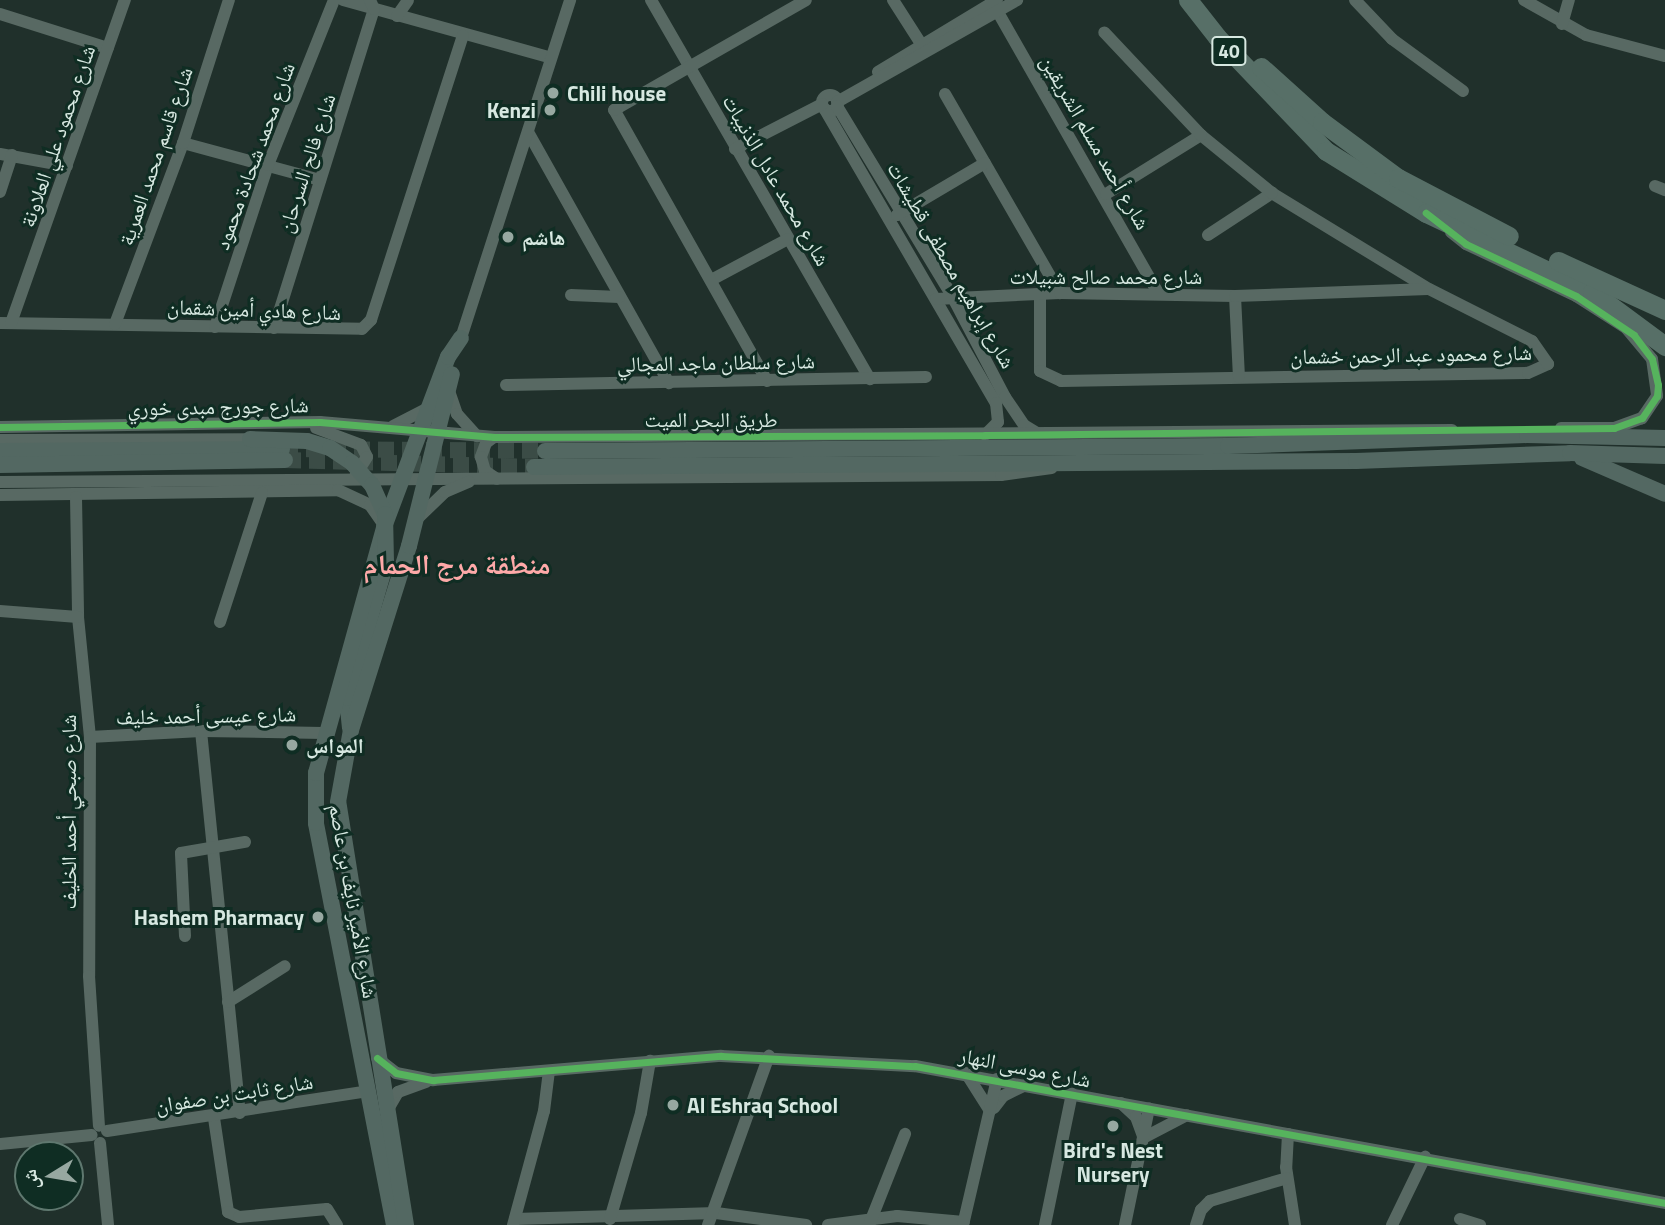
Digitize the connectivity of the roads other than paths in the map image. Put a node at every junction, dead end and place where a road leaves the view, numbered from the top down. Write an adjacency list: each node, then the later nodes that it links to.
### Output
1 (125, 0): 24 (street, شارع محمود علي العلاونة)
2 (229, 0): 35 (street, شارع قاسم محمد العمرية)
3 (334, 0): 40 (street, شارع محمد شحادة محمود)
4 (344, 0): 18 (street)
5 (408, 0): 20 (street)
6 (569, 0): 27 (street)
7 (651, 0): 28 (street, شارع محمد عادل الذنيبات)
8 (893, 0): 25 (street)
9 (1017, 0): 17 (street)
10 (1173, 0): 37 (highway)
11 (1188, 0): 30 (highway, 40)
12 (1203, 0): 30 (highway, 40)
13 (1355, 0): 29 (street)
14 (1524, 0): 21 (street)
15 (1569, 0): 21 (street)
16 (800, 1): 28 (street)
17 (995, 4): 25 (street); 45 (street, شارع أحمد مسلم الشريقين)
18 (372, 5): 20 (street); 42 (street, شارع فالح السرحان)
19 (0, 14): 24 (street)
20 (397, 16): 23 (street)
21 (1562, 24): 26 (street)
22 (1104, 32): 34 (street, شارع محمود عبد الرحمن خشمان)
23 (463, 35): 27 (street); 67 (street, شارع هادي أمين شقمان)
24 (108, 48): 41 (street, شارع محمود علي العلاونة)
25 (924, 49): 32 (street)
26 (1665, 56)
27 (550, 57): 33 (street)
28 (688, 65): 36 (street, شارع محمد عادل الذنيبات); 52 (street)
29 (1463, 91)
30 (1276, 92): 37 (highway, 40); 63 (highway, 40)
31 (945, 94): 39 (street)
32 (831, 104): 36 (street); 46 (street, شارع إبراهيم مصطفى قطيشات); 48 (street, شارع إبراهيم مصطفى قطيشات)
33 (528, 132): 61 (street); 68 (street)
34 (1201, 135): 44 (street, شارع محمود عبد الرحمن خشمان); 45 (street)
35 (183, 143): 40 (street); 65 (street, شارع قاسم محمد العمرية)
36 (735, 149): 50 (street, شارع محمد عادل الذنيبات)
37 (1326, 151): 47 (highway, 40)
38 (6, 155): 41 (street); 43 (street)
39 (985, 163): 46 (street); 55 (street)
40 (268, 165): 42 (street); 66 (street, شارع محمد شحادة محمود)
41 (67, 166): 64 (street, شارع محمود علي العلاونة)
42 (320, 180): 67 (street, شارع فالح السرحان)
43 (0, 192)
44 (1272, 193): 49 (street); 51 (street, شارع محمود عبد الرحمن خشمان)
45 (1106, 194): 56 (street, شارع أحمد مسلم الشريقين)
46 (903, 211): 48 (street); 58 (street, شارع إبراهيم مصطفى قطيشات)
47 (1426, 212): 69 (highway, 40); 83 (street, طريق البحر الميت)
48 (890, 219): 62 (street, شارع إبراهيم مصطفى قطيشات)
49 (1208, 235)
50 (788, 239): 52 (street); 72 (street, شارع محمد عادل الذنيبات)
51 (1394, 267): 53 (street, شارع محمود عبد الرحمن خشمان); 54 (street)
52 (713, 279): 73 (street)
53 (1429, 289): 54 (street, شارع محمد صالح شبيلات); 71 (street, شارع محمود عبد الرحمن خشمان)
54 (1385, 291): 60 (street, شارع محمد صالح شبيلات)
55 (1060, 293): 56 (street, شارع محمد صالح شبيلات); 59 (street, شارع محمد صالح شبيلات)
56 (1158, 293): 60 (street, شارع محمد صالح شبيلات)
57 (571, 295): 61 (street)
58 (952, 296): 59 (street, شارع محمد صالح شبيلات); 62 (street, شارع محمد صالح شبيلات); 83 (street, شارع إبراهيم مصطفى قطيشات)
59 (1040, 296): 71 (street, شارع محمود عبد الرحمن خشمان)
60 (1235, 296): 71 (street)
61 (619, 297): 74 (street)
62 (936, 299): 84 (street, شارع إبراهيم مصطفى قطيشات)
63 (1665, 310)
64 (6, 323): 65 (street, شارع هادي أمين شقمان)
65 (115, 324): 66 (street, شارع هادي أمين شقمان)
66 (215, 327): 67 (street, شارع هادي أمين شقمان)
67 (274, 328)
68 (461, 338): 76 (main road, شارع الأمير نايف بن عاصم); 77 (main road, شارع الأمير نايف بن عاصم)
69 (1665, 346)
70 (926, 377): 72 (street, شارع سلطان ماجد المجالي)
71 (1239, 377)
72 (870, 379): 73 (street, شارع سلطان ماجد المجالي)
73 (767, 380): 74 (street, شارع سلطان ماجد المجالي)
74 (668, 383): 75 (street, شارع سلطان ماجد المجالي)
75 (506, 385)
76 (449, 386): 82 (main road, شارع الأمير نايف بن عاصم); 85 (street)
77 (430, 407): 80 (street); 81 (main road, شارع الأمير نايف بن عاصم)
78 (230, 422): 79 (street, شارع جورج مبدى خوري); 80 (street, شارع جورج مبدى خوري); 97 (street)
79 (0, 427)
80 (386, 427): 81 (street, شارع جورج مبدى خوري)
81 (420, 430): 82 (street, شارع جورج مبدى خوري); 98 (main road, شارع الأمير نايف بن عاصم)
82 (437, 432): 85 (street, طريق البحر الميت); 99 (main road, شارع الأمير نايف بن عاصم)
83 (1041, 434): 84 (street, طريق البحر الميت)
84 (985, 435): 86 (street, طريق البحر الميت)
85 (477, 436): 86 (street, طريق البحر الميت)
86 (494, 437): 101 (street)
87 (1665, 438): 91 (main road, طريق البحر الميت)
88 (250, 439): 89 (street); 114 (main road, bridge)
89 (0, 440)
90 (0, 451): 95 (main road)
91 (545, 451)
92 (1570, 453): 93 (main road); 94 (main road); 106 (main road)
93 (1665, 456)
94 (1071, 462): 96 (main road); 101 (street)
95 (0, 465)
96 (534, 467)
97 (354, 476): 98 (street); 103 (street)
98 (402, 477): 99 (street); 110 (main road, شارع الأمير نايف بن عاصم)
99 (426, 477): 100 (street); 109 (main road, شارع الأمير نايف بن عاصم)
100 (482, 479): 101 (street); 109 (street)
101 (499, 480)
102 (0, 482): 103 (street)
103 (26, 482): 104 (street)
104 (0, 489)
105 (262, 492): 108 (street); 110 (street); 113 (street)
106 (1665, 494)
107 (0, 495): 108 (street)
108 (76, 497): 112 (street, شارع صبحي أحمد الخليف)
109 (416, 520): 114 (main road, شارع الأمير نايف بن عاصم)
110 (384, 527): 116 (main road, شارع الأمير نايف بن عاصم)
111 (0, 611): 112 (street)
112 (78, 617): 117 (street, شارع صبحي أحمد الخليف)
113 (220, 622)
114 (351, 730): 124 (main road, شارع الأمير نايف بن عاصم)
115 (201, 731): 116 (street, شارع عيسى أحمد خليف); 117 (street, شارع عيسى أحمد خليف); 119 (street)
116 (323, 733): 131 (main road, شارع الأمير نايف بن عاصم)
117 (90, 737): 140 (street, شارع صبحي أحمد الخليف)
118 (245, 842): 119 (street)
119 (211, 848): 120 (street); 122 (street)
120 (185, 936)
121 (285, 966): 122 (street)
122 (228, 1002): 135 (street)
123 (769, 1056): 125 (street, شارع موسى النهار); 127 (street, شارع موسى النهار); 148 (street)
124 (377, 1058): 129 (street, شارع موسى النهار); 136 (main road, شارع الأمير نايف بن عاصم)
125 (650, 1061): 126 (street, شارع موسى النهار); 149 (street)
126 (549, 1071): 129 (street, شارع موسى النهار); 151 (street)
127 (966, 1073): 128 (street, شارع موسى النهار); 137 (street)
128 (997, 1079): 130 (street, شارع موسى النهار); 137 (street)
129 (433, 1080): 136 (street, شارع موسى النهار)
130 (1026, 1085): 132 (street, شارع موسى النهار); 137 (street)
131 (368, 1091): 135 (street, شارع ثابت بن صفوان); 154 (main road, شارع الأمير نايف بن عاصم)
132 (1072, 1094): 133 (street, شارع موسى النهار); 161 (street)
133 (1121, 1102): 134 (street, شارع موسى النهار); 143 (street)
134 (1149, 1108): 138 (street, شارع موسى النهار); 143 (street)
135 (240, 1112): 139 (street, شارع ثابت بن صفوان)
136 (387, 1112): 154 (main road, شارع الأمير نايف بن عاصم)
137 (990, 1113): 155 (street)
138 (1188, 1115): 142 (street, شارع موسى النهار); 143 (street)
139 (214, 1118): 140 (street, شارع ثابت بن صفوان); 157 (street)
140 (100, 1134): 144 (street, شارع ثابت بن صفوان); 156 (street, شارع صبحي أحمد الخليف)
141 (905, 1134): 153 (street)
142 (1288, 1134): 145 (street, شارع موسى النهار); 146 (street)
143 (1144, 1139): 162 (street)
144 (0, 1144)
145 (1424, 1157): 147 (street, شارع موسى النهار); 165 (street)
146 (1287, 1178): 163 (street); 164 (street)
147 (1665, 1203)
148 (716, 1213): 152 (street); 158 (street); 159 (street)
149 (611, 1219): 151 (street); 152 (street)
150 (1460, 1219): 166 (street)
151 (514, 1222)
152 (627, 1222)
153 (870, 1222): 155 (street); 160 (street)
154 (399, 1224)
155 (964, 1224)
156 (108, 1225)
157 (337, 1225)
158 (708, 1225)
159 (806, 1225)
160 (828, 1225)
161 (1045, 1225)
162 (1125, 1225)
163 (1196, 1225)
164 (1295, 1225)
165 (1392, 1225)
166 (1480, 1225)

